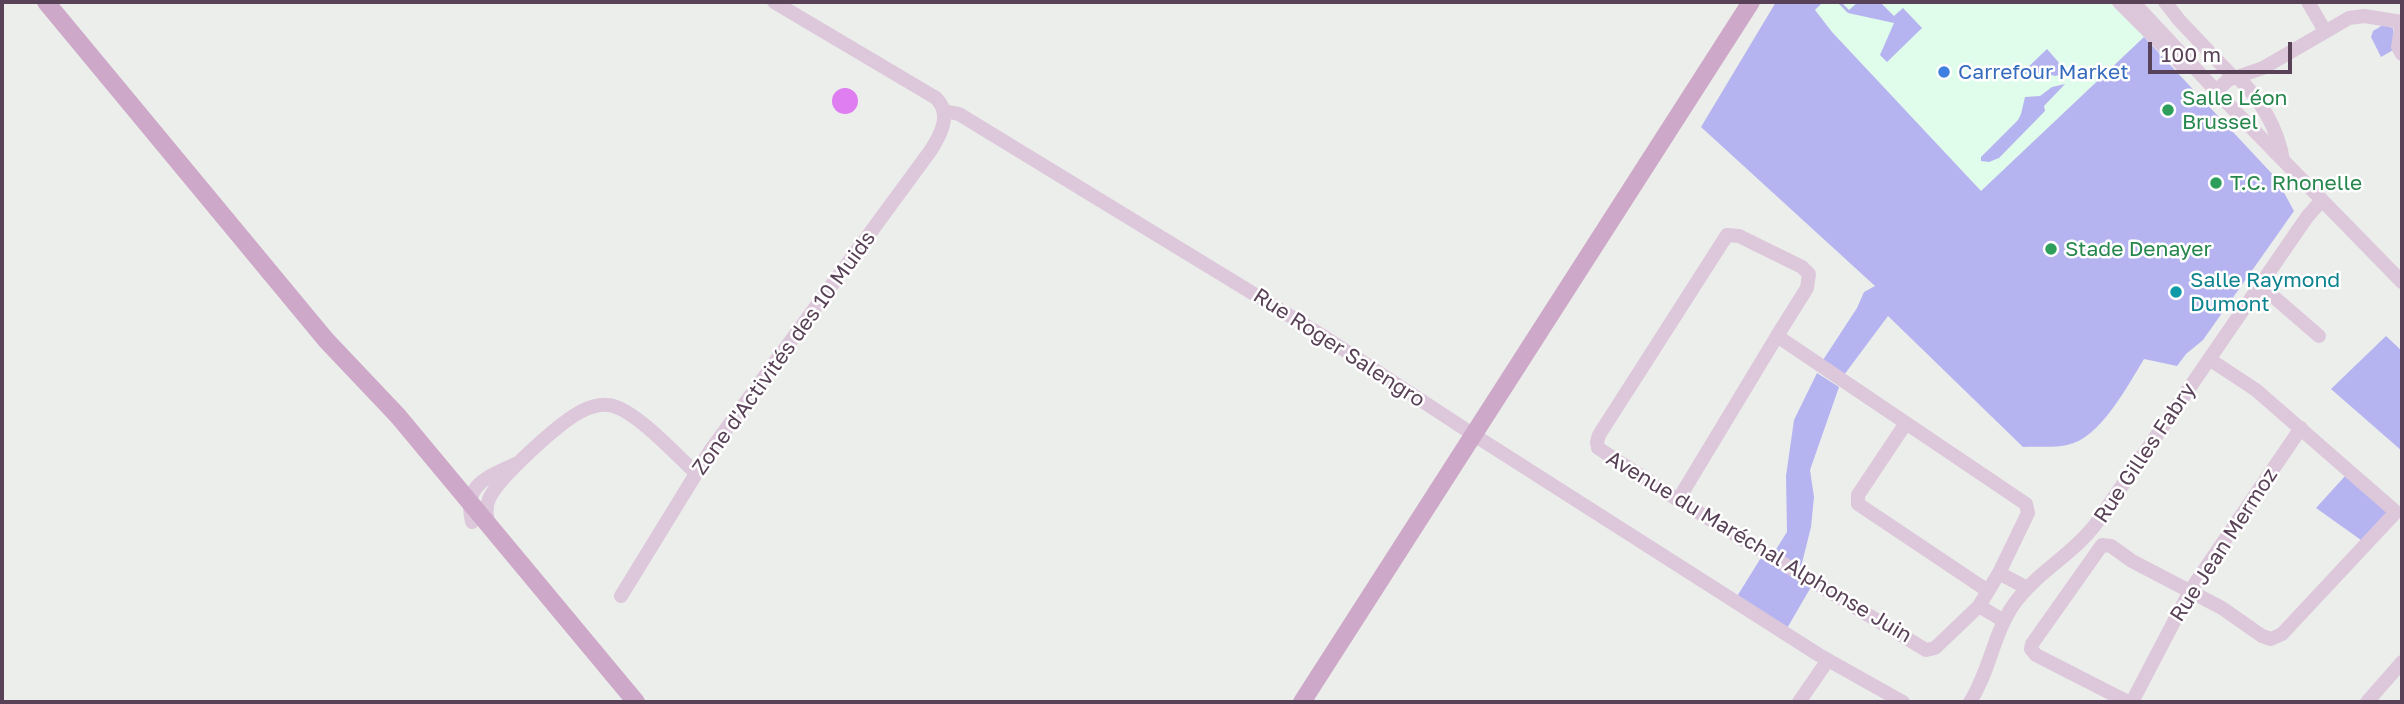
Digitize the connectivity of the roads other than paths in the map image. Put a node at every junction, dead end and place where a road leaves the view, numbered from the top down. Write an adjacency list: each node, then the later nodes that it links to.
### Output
1 (46, 2): 23 (main road)
2 (774, 2): 16 (street, Rue Roger Salengro)
3 (1751, 2): 27 (main road)
4 (2119, 2): 14 (street)
5 (2133, 2): 14 (street)
6 (2165, 2): 12 (street)
7 (2308, 2): 9 (street)
8 (2402, 22): 9 (street); 10 (street)
9 (2325, 31): 11 (street)
10 (2402, 54)
11 (2263, 68): 12 (street); 13 (street)
12 (2236, 77): 13 (street); 14 (street)
13 (2249, 89): 15 (street); 17 (street)
14 (2215, 91): 15 (street)
15 (2234, 110): 17 (street)
16 (944, 111): 27 (street, Rue Roger Salengro); 30 (street, Zone d'Activités des 10 Muids)
17 (2283, 160): 18 (street)
18 (2322, 200): 19 (street); 20 (street, Rue Gilles Fabry)
19 (2402, 282)
20 (2260, 285): 21 (street); 24 (street, Rue Gilles Fabry)
21 (2319, 336)
22 (1777, 337): 25 (street); 33 (street); 33 (street, Avenue du Maréchal Alphonse Juin)
23 (326, 340): 29 (main road); 34 (main road)
24 (2209, 359): 26 (street); 37 (street, Rue Gilles Fabry)
25 (1906, 423): 36 (street); 38 (street)
26 (2301, 429): 39 (street, Rue Jean Mermoz); 39 (street)
27 (1475, 435): 43 (street, Rue Roger Salengro); 47 (main road)
28 (517, 464): 30 (street); 31 (street); 32 (street)
29 (441, 468): 31 (street); 34 (main road)
30 (696, 473): 40 (street, Zone d'Activités des 10 Muids)
31 (481, 481): 34 (street)
32 (493, 492): 34 (street); 35 (street)
33 (1678, 499): 41 (street, Avenue du Maréchal Alphonse Juin)
34 (462, 500): 35 (main road)
35 (481, 524): 46 (main road)
36 (1999, 573): 37 (street); 38 (street)
37 (2027, 588): 42 (street, Rue Gilles Fabry)
38 (1988, 591): 41 (street)
39 (2190, 591): 51 (street, Rue Jean Mermoz); 51 (street)
40 (621, 596)
41 (1979, 606): 42 (street)
42 (2004, 621): 50 (street, Rue Gilles Fabry)
43 (1828, 660): 48 (street); 49 (street, Rue Roger Salengro)
44 (2402, 663): 45 (street)
45 (2369, 699)
46 (633, 702)
47 (1302, 702)
48 (1799, 702)
49 (1903, 702)
50 (1970, 702)
51 (2130, 702)

